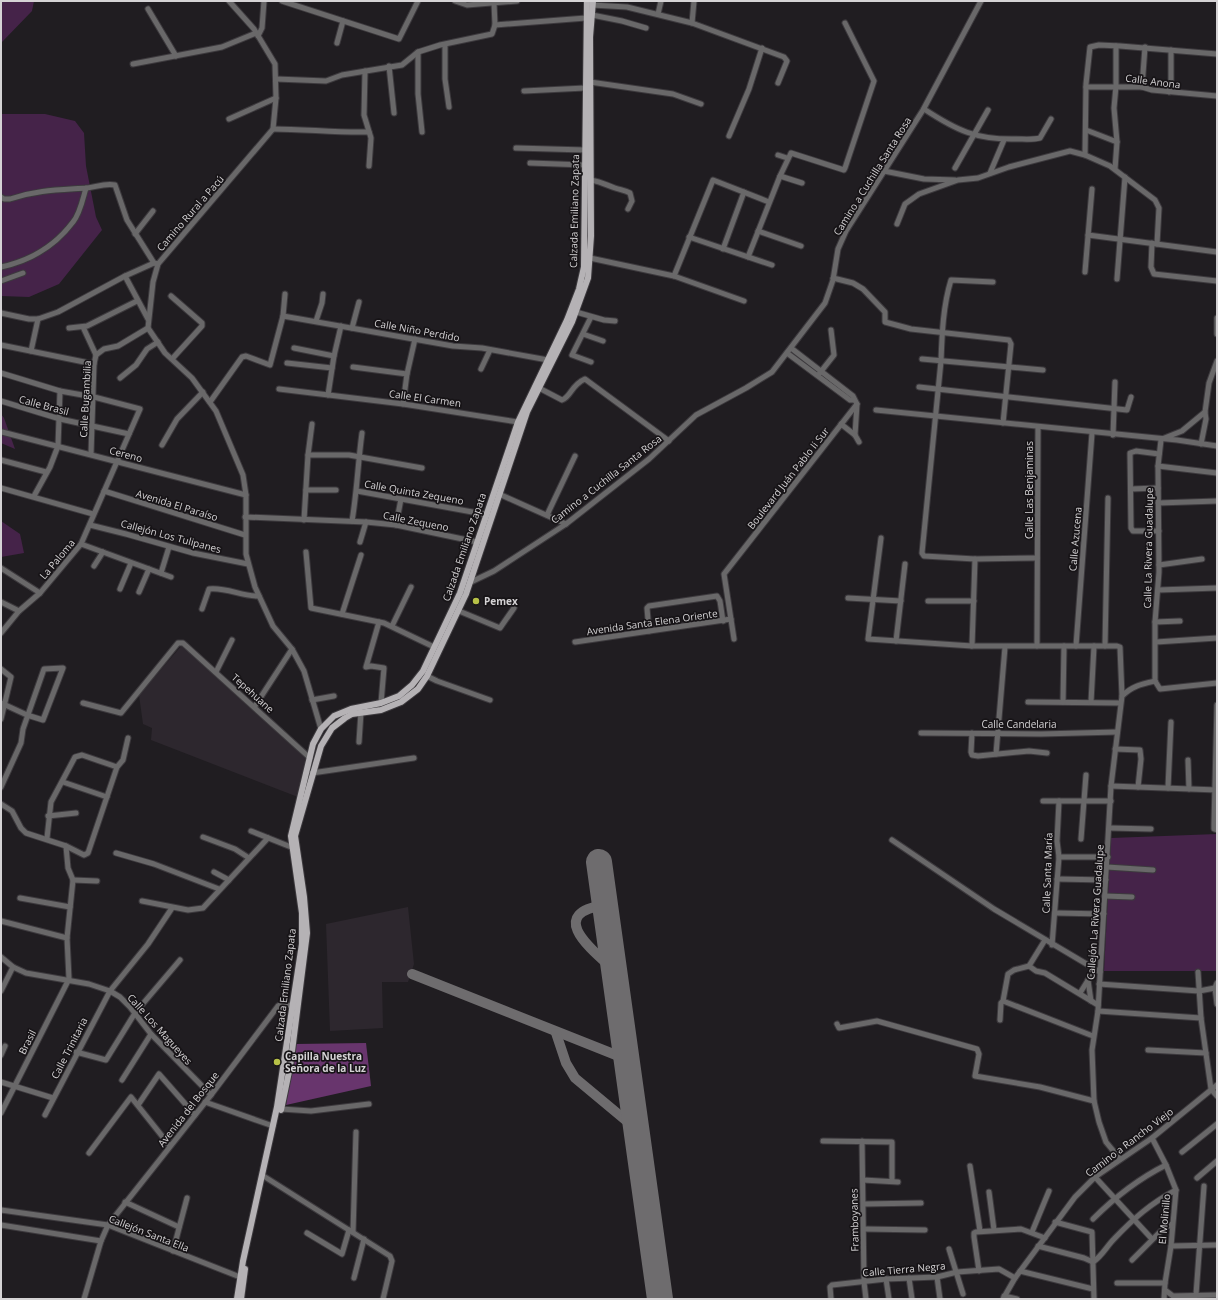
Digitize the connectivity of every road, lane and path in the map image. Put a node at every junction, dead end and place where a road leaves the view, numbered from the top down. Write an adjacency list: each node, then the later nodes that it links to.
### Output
1 (229, 1): 21 (street)
2 (264, 1): 21 (street)
3 (282, 1): 16 (street)
4 (418, 1): 16 (street)
5 (455, 1): 11 (street)
6 (517, 1): 11 (street)
7 (661, 1): 14 (street)
8 (694, 1): 17 (street)
9 (981, 1): 47 (street, Camino a Cuchilla Santa Rosa)
10 (591, 2): 12 (street); 15 (main road, Calzada Emiliano Zapata)
11 (494, 3): 19 (street)
12 (627, 4): 14 (street)
13 (148, 9): 30 (street)
14 (658, 14): 17 (street)
15 (589, 16): 19 (street); 20 (street); 35 (main road, Calzada Emiliano Zapata); 40 (main road, Calzada Emiliano Zapata)
16 (343, 21): 22 (street)
17 (692, 22): 25 (street)
18 (845, 23): 64 (street)
19 (495, 25): 23 (street)
20 (646, 28)
21 (257, 34): 30 (street); 34 (street)
22 (337, 43)
23 (445, 45): 28 (street); 46 (street)
24 (1116, 46): 26 (street); 37 (street); 38 (street)
25 (762, 48): 36 (street); 56 (street)
26 (1144, 48): 27 (street); 39 (street)
27 (1171, 50): 29 (street); 42 (street)
28 (418, 52): 32 (street); 55 (street)
29 (1217, 54)
30 (176, 56): 31 (street)
31 (133, 64)
32 (390, 66): 33 (street); 49 (street)
33 (365, 72): 34 (street); 54 (street)
34 (276, 78): 44 (street)
35 (590, 82): 45 (street); 74 (main road, Calzada Emiliano Zapata)
36 (778, 83)
37 (1116, 86): 38 (street, Calle Anona); 39 (street, Calle Anona); 59 (street)
38 (1086, 87): 53 (street)
39 (1142, 87): 42 (street, Calle Anona)
40 (585, 88): 41 (street); 61 (main road, Calzada Emiliano Zapata)
41 (524, 91)
42 (1169, 92): 43 (street, Calle Anona)
43 (1217, 96)
44 (276, 98): 50 (street); 52 (street)
45 (701, 104)
46 (448, 107)
47 (924, 108): 57 (street); 70 (street, Camino a Cuchilla Santa Rosa)
48 (988, 110): 57 (street)
49 (394, 113)
50 (229, 119)
51 (1051, 119): 58 (street)
52 (273, 129): 54 (street); 96 (street, Camino Rural a Pacú)
53 (1086, 130): 59 (street); 63 (street)
54 (369, 132): 67 (street)
55 (422, 132)
56 (729, 136)
57 (974, 136): 58 (street); 68 (street)
58 (1004, 140): 71 (street)
59 (1117, 142): 69 (street)
60 (516, 148): 61 (street)
61 (585, 150): 66 (main road, Calzada Emiliano Zapata)
62 (778, 155): 64 (street)
63 (1085, 155): 69 (street); 71 (street)
64 (787, 158): 72 (street)
65 (530, 163): 66 (street)
66 (585, 165): 144 (main road, Calzada Emiliano Zapata)
67 (369, 166)
68 (955, 168)
69 (1115, 169): 73 (street)
70 (884, 171): 75 (street); 103 (street, Camino a Cuchilla Santa Rosa)
71 (990, 173): 75 (street)
72 (780, 176): 76 (street); 81 (street)
73 (1125, 177): 89 (street); 90 (street)
74 (591, 180): 82 (street); 95 (main road, Calzada Emiliano Zapata)
75 (958, 180): 84 (street)
76 (802, 183)
77 (86, 188): 80 (street); 86 (street); 98 (street)
78 (1092, 189): 87 (street)
79 (744, 192): 81 (street); 88 (street); 92 (street)
80 (1, 197)
81 (769, 202): 85 (street)
82 (628, 209)
83 (153, 211): 86 (street)
84 (896, 224)
85 (758, 231): 91 (street); 94 (street)
86 (135, 234): 96 (street)
87 (1088, 235): 89 (street); 99 (street)
88 (689, 237): 92 (street); 102 (street)
89 (1120, 239): 90 (street); 104 (street)
90 (1155, 243): 93 (street); 106 (street)
91 (801, 246)
92 (724, 249): 94 (street)
93 (1217, 252)
94 (748, 257): 97 (street)
95 (590, 258): 102 (street); 114 (main road, Calzada Emiliano Zapata)
96 (156, 264): 101 (street); 120 (street, Camino Rural a Pacú)
97 (772, 265)
98 (1, 268)
99 (1085, 272)
100 (22, 273): 105 (street)
101 (125, 276): 111 (street); 119 (street)
102 (674, 276): 112 (street)
103 (833, 278): 129 (street); 138 (street, Camino a Cuchilla Santa Rosa)
104 (1117, 279)
105 (1, 281)
106 (1217, 281)
107 (992, 282): 129 (street)
108 (285, 294): 116 (street)
109 (323, 294): 121 (street)
110 (171, 296): 142 (street)
111 (138, 301): 120 (street); 124 (street)
112 (744, 301)
113 (359, 302): 127 (street)
114 (576, 312): 117 (street); 161 (main road, Calzada Emiliano Zapata)
115 (1, 313): 119 (street)
116 (283, 316): 121 (street, Calle Niño Perdido); 171 (street)
117 (591, 317): 122 (street); 130 (street)
118 (1217, 318): 131 (street)
119 (38, 319): 139 (street)
120 (148, 319): 126 (street, Camino Rural a Pacú)
121 (316, 321): 123 (street, Calle Niño Perdido)
122 (615, 321)
123 (341, 326): 127 (street, Calle Niño Perdido); 141 (street)
124 (83, 327): 125 (street); 140 (street)
125 (69, 328)
126 (148, 328): 134 (street); 140 (street, Calle Bugambilia)
127 (352, 328): 132 (street, Calle Niño Perdido)
128 (831, 330): 157 (street)
129 (942, 331): 145 (street); 151 (street)
130 (583, 334): 133 (street); 147 (street)
131 (1217, 334)
132 (415, 339): 137 (street, Calle Niño Perdido); 156 (street)
133 (603, 341)
134 (158, 342): 142 (street); 158 (street)
135 (1, 345): 139 (street)
136 (294, 348): 141 (street)
137 (490, 350): 144 (street, Calle Niño Perdido); 153 (street)
138 (789, 350): 157 (street); 192 (street, Camino a Cuchilla Santa Rosa)
139 (31, 351): 149 (street)
140 (96, 355): 149 (street, Calle Bugambilia)
141 (334, 356): 152 (street)
142 (172, 359): 165 (street)
143 (922, 359): 145 (street)
144 (548, 360): 179 (main road, Calzada Emiliano Zapata)
145 (941, 361): 151 (street); 162 (street)
146 (287, 362): 152 (street)
147 (591, 362)
148 (1217, 362): 176 (street)
149 (94, 364): 168 (street, Calle Bugambilia)
150 (353, 367): 156 (street)
151 (1009, 367): 154 (street); 167 (street)
152 (332, 368): 166 (street)
153 (481, 369)
154 (1043, 370)
155 (1, 373): 164 (street)
156 (407, 374): 173 (street)
157 (819, 374): 172 (street)
158 (120, 378)
159 (1115, 382): 174 (street)
160 (919, 387): 162 (street)
161 (539, 388): 192 (street); 216 (main road, Calzada Emiliano Zapata)
162 (937, 388): 167 (street); 177 (street)
163 (279, 389): 166 (street, Calle El Carmen)
164 (60, 392): 168 (street); 178 (street)
165 (202, 392): 171 (street); 195 (street)
166 (328, 395): 173 (street, Calle El Carmen)
167 (1005, 396): 174 (street); 180 (street)
168 (94, 397): 183 (street, Calle Bugambilia); 188 (street, La Paloma)
169 (1131, 397): 174 (street)
170 (1, 401): 178 (street, Calle Brasil)
171 (210, 402): 217 (street)
172 (855, 402): 182 (street, Boulevard Juán Pablo Ii Sur); 189 (street)
173 (403, 404): 179 (street, Calle El Carmen)
174 (1114, 409): 190 (street)
175 (876, 410): 177 (street)
176 (1204, 412): 191 (street); 194 (street)
177 (936, 415): 180 (street); 245 (street)
178 (60, 419): 183 (street, Calle Brasil); 196 (street)
179 (518, 422): 225 (main road, Calzada Emiliano Zapata)
180 (1003, 422): 184 (street)
181 (312, 424): 200 (street)
182 (841, 424): 189 (street); 274 (street, Boulevard Juán Pablo Ii Sur)
183 (92, 425): 188 (street, Calle Brasil); 198 (street, Calle Bugambilia)
184 (1038, 427): 187 (street); 243 (street, Calle Las Benjaminas)
185 (2, 432): 196 (street, Cereno)
186 (362, 433): 202 (street)
187 (1092, 433): 190 (street); 292 (street, Calle Azucena)
188 (129, 434): 204 (street, La Paloma)
189 (855, 435): 193 (street)
190 (1113, 435): 191 (street)
191 (1161, 440): 194 (street); 199 (street, Calle La Rivera Guadalupe)
192 (669, 441): 230 (street, Camino a Cuchilla Santa Rosa)
193 (859, 442)
194 (1201, 444): 197 (street)
195 (162, 445)
196 (58, 446): 198 (street, Cereno); 207 (street)
197 (1217, 446)
198 (91, 454): 204 (street, Cereno)
199 (1159, 454): 205 (street, Calle La Rivera Guadalupe); 211 (street)
200 (308, 455): 202 (street); 212 (street)
201 (575, 456): 224 (street)
202 (359, 457): 206 (street); 214 (street)
203 (1, 460): 207 (street)
204 (118, 461): 215 (street, La Paloma); 217 (street, Cereno)
205 (1158, 466): 208 (street); 210 (street, Calle La Rivera Guadalupe)
206 (422, 468)
207 (46, 472): 218 (street)
208 (1217, 473)
209 (1, 488): 218 (street)
210 (1158, 488): 211 (street); 222 (street, Calle La Rivera Guadalupe)
211 (1131, 489): 233 (street)
212 (306, 490): 213 (street); 227 (street)
213 (336, 490)
214 (357, 491): 220 (street, Calle Quinta Zequeno); 228 (street)
215 (104, 492): 223 (street, La Paloma); 234 (street, Avenida El Paraíso)
216 (499, 494): 224 (street); 225 (main road, Calzada Emiliano Zapata)
217 (246, 495): 226 (street)
218 (34, 496): 223 (street)
219 (1108, 498): 294 (street)
220 (401, 499): 225 (street, Calle Quinta Zequeno); 232 (street)
221 (1217, 501): 222 (street)
222 (1158, 503): 233 (street, Calle La Rivera Guadalupe)
223 (93, 514): 231 (street, La Paloma)
224 (547, 514): 230 (street)
225 (489, 515): 237 (main road, Calzada Emiliano Zapata); 255 (main road, Calzada Emiliano Zapata)
226 (245, 517): 227 (street, Calle Zequeno); 234 (street)
227 (304, 520): 228 (street, Calle Zequeno)
228 (352, 521): 229 (street, Calle Zequeno)
229 (366, 522): 232 (street, Calle Zequeno); 236 (street)
230 (566, 524): 255 (street, Camino a Cuchilla Santa Rosa)
231 (90, 525): 238 (street, La Paloma); 239 (street, Callejón Los Tulipanes)
232 (396, 525): 237 (street, Calle Zequeno)
233 (1159, 530): 249 (street, Calle La Rivera Guadalupe)
234 (245, 535): 247 (street)
235 (881, 538): 264 (street)
236 (360, 542)
237 (477, 542): 295 (main road, Calzada Emiliano Zapata)
238 (81, 544): 240 (street); 260 (street, La Paloma)
239 (169, 547): 247 (street, Callejón Los Tulipanes); 253 (street)
240 (103, 552): 246 (street); 250 (street)
241 (306, 552): 273 (street)
242 (361, 554): 273 (street)
243 (1037, 556): 245 (street); 290 (street, Calle Las Benjaminas)
244 (1202, 559): 249 (street)
245 (975, 560): 267 (street)
246 (131, 563): 252 (street); 258 (street)
247 (248, 564): 262 (street)
248 (905, 564): 266 (street)
249 (1159, 565): 259 (street, Calle La Rivera Guadalupe)
250 (94, 566)
251 (1, 568): 260 (street)
252 (149, 569): 253 (street); 261 (street)
253 (161, 573): 254 (street)
254 (171, 577)
255 (471, 582): 272 (main road, Calzada Emiliano Zapata)
256 (411, 587): 279 (street)
257 (1217, 588): 259 (street)
258 (120, 589)
259 (1158, 590): 278 (street, Calle La Rivera Guadalupe)
260 (40, 592): 271 (street, La Paloma)
261 (139, 592)
262 (259, 596): 270 (street); 296 (street)
263 (848, 598): 264 (street)
264 (873, 599): 266 (street); 285 (street)
265 (928, 600): 267 (street)
266 (901, 601): 285 (street)
267 (974, 601): 288 (street)
268 (1, 602): 271 (street)
269 (514, 608): 272 (street)
270 (202, 609)
271 (19, 611): 281 (street, La Paloma)
272 (459, 612): 299 (main road, Calzada Emiliano Zapata)
273 (342, 614): 277 (street)
274 (731, 619): 275 (street, Avenida Santa Elena Oriente); 283 (street, Boulevard Juán Pablo Ii Sur)
275 (723, 621): 280 (street, Avenida Santa Elena Oriente); 280 (street)
276 (1180, 621): 278 (street)
277 (379, 622): 279 (street); 311 (street)
278 (1155, 622): 287 (street, Calle La Rivera Guadalupe)
279 (392, 626): 295 (street)
280 (649, 631): 286 (street, Avenida Santa Elena Oriente)
281 (1, 633)
282 (1217, 638): 287 (street)
283 (734, 639)
284 (232, 640): 298 (street)
285 (896, 641): 288 (street)
286 (575, 642)
287 (1156, 642): 300 (street, Calle La Rivera Guadalupe)
288 (972, 646): 289 (street)
289 (1005, 646): 290 (street); 326 (street)
290 (1037, 646): 291 (street)
291 (1064, 646): 292 (street); 307 (street)
292 (1076, 646): 293 (street)
293 (1094, 646): 294 (street); 308 (street)
294 (1105, 646): 303 (street)
295 (434, 647): 311 (main road, Calzada Emiliano Zapata)
296 (292, 649): 304 (street); 314 (street)
297 (1, 669): 312 (street)
298 (216, 672): 310 (street, Tepehuane); 314 (street, Tepehuane)
299 (427, 676): 305 (street); 315 (main road, Calzada Emiliano Zapata)
300 (1155, 681): 301 (street); 303 (street)
301 (1216, 683)
302 (334, 696): 304 (street)
303 (1122, 696): 309 (street, Callejón La Rivera Guadalupe)
304 (312, 700): 321 (street)
305 (490, 700)
306 (1028, 702): 307 (street)
307 (1063, 702): 308 (street)
308 (1091, 702): 309 (street)
309 (1120, 702): 322 (street, Callejón La Rivera Guadalupe)
310 (83, 703)
311 (381, 703): 318 (main road, Calzada Emiliano Zapata)
312 (3, 704): 316 (street); 317 (street)
313 (1217, 705): 325 (street)
314 (255, 706): 332 (street, Tepehuane)
315 (361, 712): 320 (main road, Calzada Emiliano Zapata); 328 (street)
316 (27, 715): 316 (street); 340 (street)
317 (1, 719)
318 (327, 722): 320 (main road); 321 (main road, Calzada Emiliano Zapata)
319 (1171, 722): 342 (street)
320 (332, 728): 336 (main road, Calzada Emiliano Zapata)
321 (321, 730): 332 (main road, Calzada Emiliano Zapata)
322 (1117, 732): 326 (street, Calle Candelaria); 329 (street, Callejón La Rivera Guadalupe)
323 (921, 733): 324 (street, Calle Candelaria)
324 (972, 733): 326 (street, Calle Candelaria); 331 (street)
325 (1217, 733): 344 (street)
326 (997, 734): 331 (street)
327 (128, 738): 335 (street)
328 (359, 742)
329 (1115, 749): 339 (street, Callejón La Rivera Guadalupe); 341 (street)
330 (1047, 753): 331 (street)
331 (996, 754)
332 (310, 758): 363 (main road, Calzada Emiliano Zapata)
333 (414, 758): 336 (street)
334 (1188, 760): 343 (street)
335 (117, 767): 338 (street); 345 (street)
336 (312, 773): 406 (main road, Calzada Emiliano Zapata)
337 (1086, 776): 348 (street)
338 (63, 782): 345 (street); 352 (street)
339 (1111, 786): 341 (street); 349 (street, Callejón La Rivera Guadalupe)
340 (1, 787)
341 (1138, 787): 342 (street)
342 (1168, 788): 343 (street)
343 (1189, 789): 344 (street)
344 (1216, 790): 355 (street)
345 (107, 797): 362 (street)
346 (1043, 801): 347 (street)
347 (1059, 801): 348 (street); 365 (street, Calle Santa María)
348 (1083, 801): 349 (street); 360 (street)
349 (1111, 801): 353 (street, Callejón La Rivera Guadalupe)
350 (1, 804): 358 (street)
351 (76, 813): 352 (street)
352 (48, 816): 358 (street)
353 (1110, 828): 354 (street); 366 (street, Callejón La Rivera Guadalupe)
354 (1151, 829)
355 (1217, 830)
356 (251, 831): 359 (street)
357 (204, 837): 367 (street)
358 (47, 838): 362 (street)
359 (268, 838): 363 (street); 367 (street)
360 (1081, 839)
361 (892, 840): 387 (street)
362 (66, 846): 372 (street)
363 (291, 847): 406 (main road, Calzada Emiliano Zapata)
364 (116, 853): 376 (street)
365 (1059, 857): 366 (street); 371 (street, Calle Santa María)
366 (1108, 857): 368 (street, Callejón La Rivera Guadalupe)
367 (249, 858): 373 (street)
368 (1107, 867): 369 (street); 374 (street, Callejón La Rivera Guadalupe)
369 (1153, 870)
370 (214, 872): 373 (street)
371 (1057, 879): 374 (street); 383 (street, Calle Santa María)
372 (73, 880): 375 (street); 381 (street)
373 (229, 880): 376 (street)
374 (1106, 880): 377 (street, Callejón La Rivera Guadalupe)
375 (97, 881)
376 (219, 889): 382 (street)
377 (1105, 896): 378 (street); 384 (street, Callejón La Rivera Guadalupe)
378 (1132, 897)
379 (20, 898): 381 (street)
380 (142, 901): 382 (street)
381 (70, 907): 386 (street)
382 (172, 908): 400 (street, Calle Trinitaria)
383 (1056, 913): 384 (street); 388 (street, Calle Santa María)
384 (1104, 914): 393 (street, Callejón La Rivera Guadalupe)
385 (1, 921): 386 (street)
386 (67, 938): 395 (street)
387 (1045, 940): 388 (street); 391 (street)
388 (1052, 945): 393 (street)
389 (1, 957): 392 (street, Calle Los Magueyes)
390 (180, 960): 408 (street)
391 (1029, 966): 402 (street); 404 (street)
392 (13, 968): 395 (street, Calle Los Magueyes); 399 (street)
393 (1098, 970): 396 (street); 397 (street, Callejón La Rivera Guadalupe)
394 (1198, 972): 401 (street)
395 (69, 980): 400 (street, Calle Los Magueyes); 422 (street, Brasil)
396 (1088, 980): 402 (street); 403 (street)
397 (1099, 984): 401 (street); 407 (street, Callejón La Rivera Guadalupe)
398 (1216, 985): 401 (street); 405 (street)
399 (1, 991)
400 (110, 991): 408 (street, Calle Los Magueyes); 416 (street, Calle Trinitaria)
401 (1200, 991): 409 (street)
402 (1080, 993): 403 (street)
403 (1090, 1000): 407 (street)
404 (1003, 1001): 410 (street); 413 (street)
405 (1217, 1004)
406 (295, 1008): 424 (street, Avenida del Bosque); 431 (main road, Calzada Emiliano Zapata); 436 (main road, Calzada Emiliano Zapata)
407 (1098, 1008): 409 (street); 413 (street, Callejón La Rivera Guadalupe)
408 (135, 1013): 412 (street, Calle Los Magueyes); 416 (street)
409 (1201, 1018): 417 (street)
410 (1000, 1020)
411 (837, 1024): 427 (street)
412 (151, 1034): 419 (street); 424 (street, Calle Los Magueyes)
413 (1093, 1036): 427 (street, Callejón La Rivera Guadalupe)
414 (5, 1046): 418 (street)
415 (1148, 1050): 417 (street)
416 (76, 1052): 426 (street, Calle Trinitaria)
417 (1206, 1053): 423 (street)
418 (1, 1055)
419 (122, 1080)
420 (1, 1082): 422 (street)
421 (1217, 1085): 423 (street, Camino a Rancho Viejo)
422 (15, 1088): 426 (street); 432 (street, Brasil)
423 (1211, 1089): 425 (street); 438 (street, Camino a Rancho Viejo)
424 (211, 1095): 428 (street, Avenida del Bosque)
425 (1217, 1096)
426 (53, 1098): 433 (street, Calle Trinitaria)
427 (1094, 1101): 444 (street, Callejón La Rivera Guadalupe)
428 (205, 1102): 434 (street, Avenida del Bosque); 436 (street)
429 (369, 1104): 431 (street)
430 (138, 1105): 434 (street); 441 (street); 443 (street)
431 (281, 1109): 448 (main road, Calzada Emiliano Zapata)
432 (1, 1113)
433 (45, 1115)
434 (195, 1115): 441 (street, Avenida del Bosque)
435 (1217, 1124): 442 (street)
436 (272, 1126): 448 (main road, Calzada Emiliano Zapata)
437 (356, 1132): 473 (street)
438 (1152, 1138): 444 (street, Camino a Rancho Viejo); 446 (street, El Molinillo)
439 (822, 1141): 440 (street)
440 (862, 1141): 452 (street, Framboyanes); 452 (street)
441 (170, 1146): 459 (street, Avenida del Bosque)
442 (1182, 1152)
443 (89, 1153)
444 (1120, 1160): 450 (street, Camino a Rancho Viejo)
445 (1217, 1162): 451 (street)
446 (1166, 1165): 454 (street, El Molinillo); 458 (street)
447 (970, 1166): 474 (street)
448 (265, 1167): 449 (main road, Calzada Emiliano Zapata); 488 (main road, Calzada Emiliano Zapata)
449 (265, 1177): 473 (street); 488 (main road, Calzada Emiliano Zapata)
450 (1095, 1177): 458 (street); 465 (street, Camino a Rancho Viejo)
451 (1197, 1178)
452 (863, 1180): 461 (street, Framboyanes)
453 (1204, 1186): 484 (street)
454 (1176, 1190): 464 (street); 466 (street, El Molinillo)
455 (1049, 1191): 475 (street)
456 (989, 1192): 472 (street)
457 (187, 1198): 469 (street)
458 (1114, 1199): 463 (street); 464 (street)
459 (125, 1202): 468 (street, Avenida del Bosque); 469 (street)
460 (921, 1202): 461 (street)
461 (864, 1204): 470 (street, Framboyanes)
462 (1, 1210): 468 (street, Callejón Santa Ella)
463 (1093, 1219)
464 (1132, 1219): 479 (street); 489 (street)
465 (1055, 1222): 477 (street, Camino a Rancho Viejo); 489 (street)
466 (1172, 1224): 479 (street); 483 (street, El Molinillo)
467 (1, 1225): 480 (street)
468 (108, 1225): 480 (street, Avenida del Bosque); 486 (street, Callejón Santa Ella)
469 (179, 1227): 486 (street)
470 (864, 1229): 471 (street); 499 (street, Framboyanes)
471 (925, 1230)
472 (994, 1230): 474 (street); 475 (street)
473 (351, 1231): 476 (street); 478 (street)
474 (980, 1231): 490 (street)
475 (1032, 1232): 477 (street)
476 (307, 1233)
477 (1045, 1238): 482 (street, Camino a Rancho Viejo)
478 (364, 1239): 495 (street); 504 (street)
479 (1152, 1239): 487 (street)
480 (101, 1241): 510 (street, Avenida del Bosque)
481 (1217, 1245): 484 (street)
482 (1038, 1246): 489 (street); 491 (street, Camino a Rancho Viejo)
483 (1171, 1246): 484 (street); 501 (street, El Molinillo)
484 (1200, 1246): 506 (street)
485 (949, 1249): 492 (street)
486 (173, 1252): 493 (street, Callejón Santa Ella)
487 (1132, 1260)
488 (245, 1261): 493 (main road, Calzada Emiliano Zapata); 512 (main road, Calzada Emiliano Zapata)
489 (1093, 1262): 502 (street)
490 (979, 1271): 492 (street, Calle Tierra Negra); 497 (street, Calle Tierra Negra)
491 (1020, 1271): 497 (street, Camino a Rancho Viejo); 502 (street)
492 (957, 1272): 494 (street, Calle Tierra Negra); 505 (street)
493 (240, 1277): 511 (main road, Calzada Emiliano Zapata)
494 (937, 1277): 496 (street, Calle Tierra Negra); 519 (street)
495 (354, 1278)
496 (909, 1278): 498 (street, Calle Tierra Negra); 518 (street)
497 (1015, 1278): 508 (street, Camino a Rancho Viejo)
498 (886, 1279): 499 (street, Calle Tierra Negra); 517 (street)
499 (864, 1282): 515 (street, Calle Tierra Negra); 516 (street, Framboyanes)
500 (1117, 1283): 501 (street)
501 (1165, 1283): 503 (street, El Molinillo)
502 (1093, 1289): 521 (street)
503 (1164, 1290): 509 (street); 522 (street, El Molinillo)
504 (385, 1292): 513 (street); 514 (street)
505 (963, 1294)
506 (1196, 1295): 507 (street); 509 (street)
507 (1217, 1295)
508 (1004, 1297): 520 (street)
509 (1174, 1298)
510 (84, 1299)
511 (237, 1299)
512 (241, 1299)
513 (383, 1299)
514 (388, 1299)
515 (831, 1299)
516 (866, 1299)
517 (889, 1299)
518 (912, 1299)
519 (940, 1299)
520 (1017, 1299)
521 (1094, 1299)
522 (1164, 1299)

